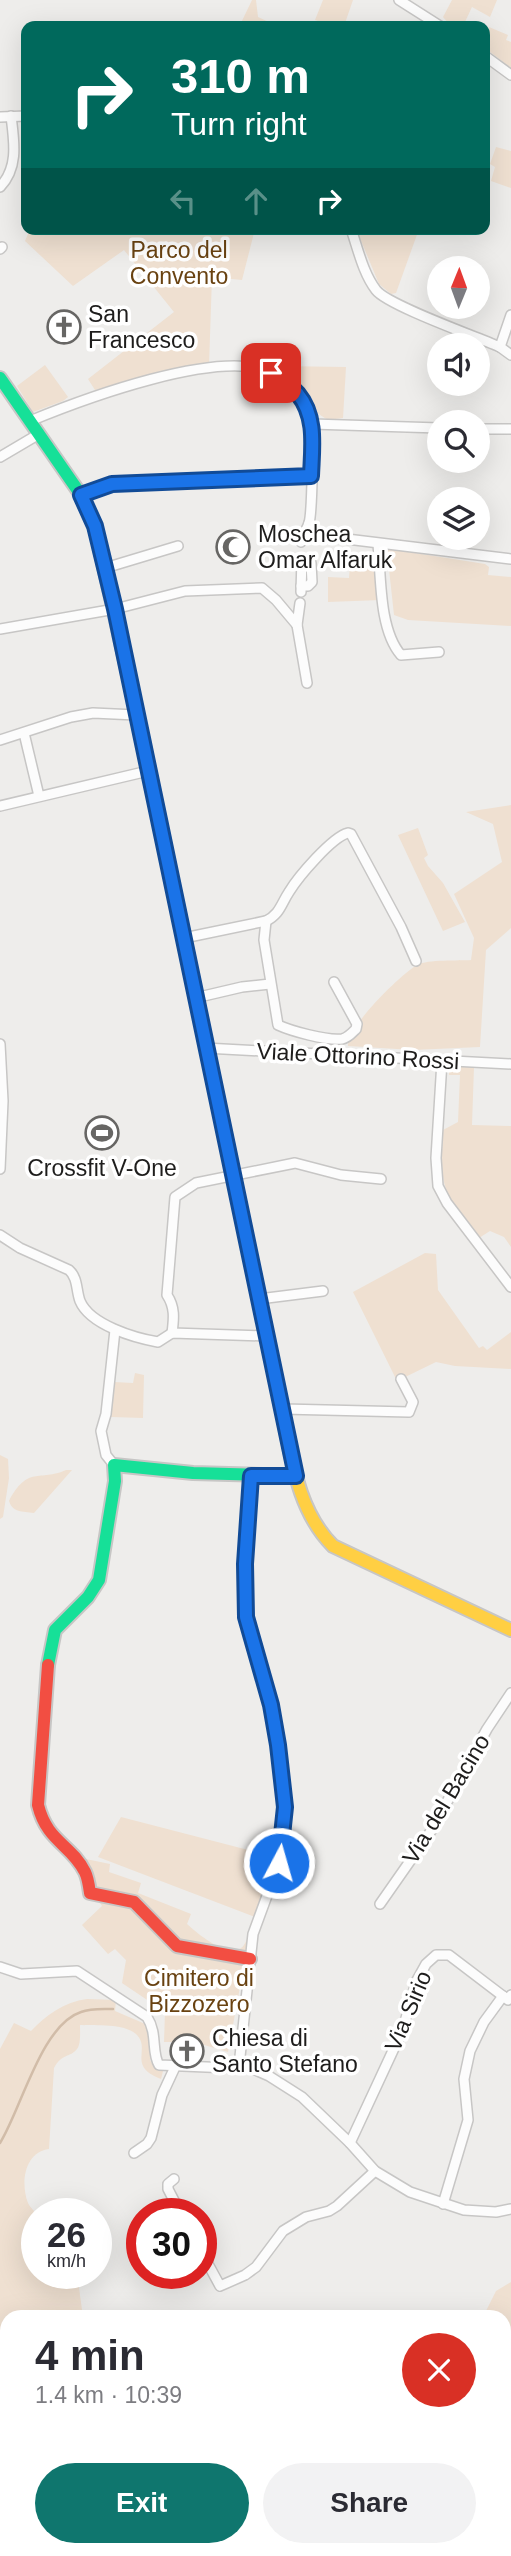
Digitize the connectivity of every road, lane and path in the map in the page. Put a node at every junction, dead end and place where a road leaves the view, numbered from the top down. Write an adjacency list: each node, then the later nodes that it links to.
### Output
1 (399, 0): 2 (street)
2 (432, 21)
3 (490, 60): 4 (street)
4 (511, 75)
5 (11, 116): 6 (street); 7 (street); 8 (street)
6 (21, 116)
7 (0, 117)
8 (0, 187)
9 (353, 235): 11 (street)
10 (511, 315): 11 (street)
11 (500, 347): 12 (street)
12 (511, 355)
13 (0, 378): 14 (main road)
14 (30, 421): 15 (street); 19 (main road)
15 (312, 424): 16 (street); 21 (street)
16 (427, 428)
17 (490, 429): 18 (street)
18 (511, 429)
19 (39, 434): 20 (street); 22 (main road)
20 (0, 457)
21 (311, 476): 22 (street); 23 (street)
22 (81, 495): 29 (main road)
23 (309, 523): 24 (street); 25 (street)
24 (301, 542)
25 (378, 544): 27 (street); 35 (street)
26 (178, 546): 29 (street)
27 (511, 559)
28 (302, 561): 30 (street)
29 (105, 568): 32 (main road)
30 (301, 589)
31 (300, 603): 33 (street)
32 (115, 609): 33 (street); 34 (street); 37 (main road)
33 (297, 625): 36 (street)
34 (0, 629)
35 (439, 652)
36 (307, 683)
37 (136, 715): 38 (street); 40 (main road)
38 (24, 733): 39 (street); 41 (street)
39 (0, 740)
40 (148, 771): 41 (street); 44 (main road)
41 (39, 796): 42 (street)
42 (0, 806)
43 (265, 921): 44 (street); 45 (street); 47 (street)
44 (184, 938): 48 (main road)
45 (416, 961)
46 (334, 982): 47 (street)
47 (270, 984): 48 (street)
48 (195, 998): 50 (main road)
49 (0, 1044): 53 (street)
50 (205, 1048): 51 (street, Viale Ottorino Rossi); 55 (main road)
51 (442, 1061): 52 (street, Viale Ottorino Rossi); 58 (street)
52 (511, 1064)
53 (1, 1101): 54 (street)
54 (0, 1169)
55 (234, 1175): 56 (street); 60 (main road); 62 (street)
56 (381, 1179)
57 (0, 1235): 61 (street)
58 (511, 1287)
59 (323, 1292): 60 (street)
60 (259, 1299): 63 (main road)
61 (115, 1329): 62 (street); 66 (street)
62 (172, 1333): 63 (street)
63 (267, 1336): 65 (main road)
64 (401, 1379): 65 (street)
65 (283, 1409): 68 (main road)
66 (114, 1465): 67 (main road); 72 (main road)
67 (251, 1476): 68 (main road); 72 (street)
68 (296, 1476): 69 (main road)
69 (511, 1630)
70 (511, 1693): 71 (street, Via del Bacino)
71 (380, 1904)
72 (250, 1959): 76 (street)
73 (0, 1967): 75 (street)
74 (507, 1996): 77 (street, Via Sirio); 82 (street, Via Sirio)
75 (175, 2067): 76 (street); 78 (street)
76 (239, 2067): 77 (street)
77 (350, 2143): 79 (street)
78 (134, 2153)
79 (375, 2171): 82 (street); 84 (street)
80 (174, 2179): 81 (street)
81 (173, 2198)
82 (443, 2204): 83 (street)
83 (511, 2209)
84 (217, 2280)

